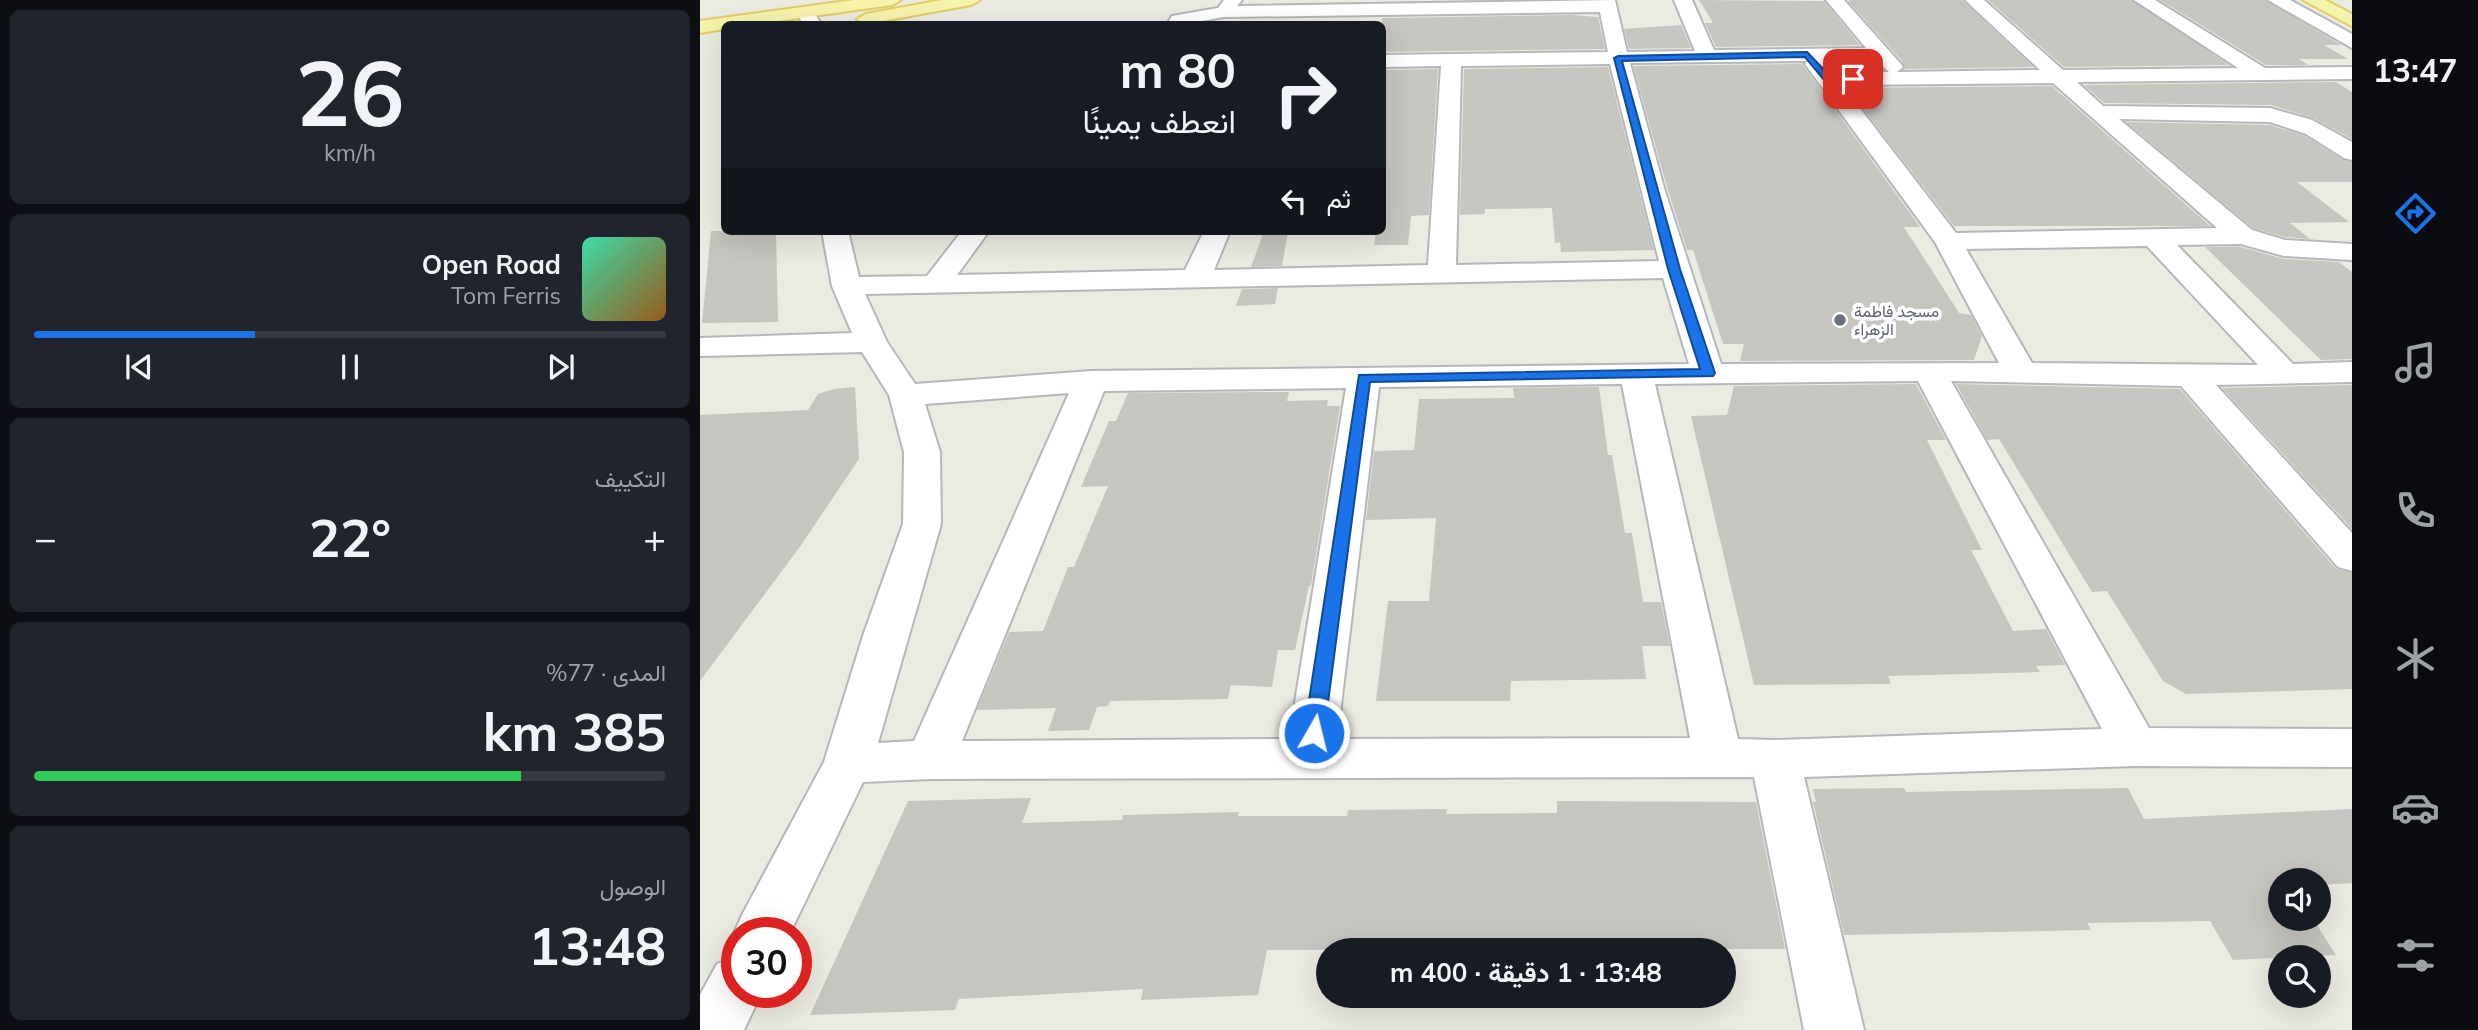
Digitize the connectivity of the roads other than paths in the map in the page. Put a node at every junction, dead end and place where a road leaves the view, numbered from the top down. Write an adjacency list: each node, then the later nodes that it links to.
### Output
1 (892, 0): 10 (main road)
2 (971, 0): 16 (main road)
3 (1683, 0): 26 (street)
4 (1835, 0): 24 (street)
5 (1974, 0): 32 (street)
6 (2143, 0): 31 (street)
7 (2277, 0): 22 (street)
8 (2312, 0): 18 (main road)
9 (2344, 0): 12 (main road)
10 (862, 3): 14 (main road)
11 (1607, 4): 13 (street); 27 (street)
12 (2352, 4)
13 (1228, 6): 17 (street)
14 (809, 19): 15 (main road)
15 (782, 21)
16 (850, 21)
17 (1178, 21)
18 (2352, 21)
19 (721, 25): 20 (main road)
20 (700, 27)
21 (721, 40): 23 (main road)
22 (2352, 42)
23 (700, 43)
24 (1881, 54): 25 (street); 33 (street)
25 (1807, 55): 26 (street); 34 (street)
26 (1707, 56): 27 (street)
27 (1618, 58): 28 (street); 44 (street)
28 (1451, 60): 29 (street); 45 (street)
29 (1386, 61)
30 (2352, 73): 31 (street)
31 (2260, 74): 32 (street)
32 (2058, 76): 33 (street); 35 (street)
33 (1904, 78): 34 (street)
34 (1828, 79): 42 (street)
35 (2098, 112): 36 (street); 40 (street)
36 (2352, 153)
37 (836, 235): 48 (street)
38 (973, 235): 47 (street)
39 (1215, 235): 46 (street)
40 (2242, 236): 41 (street); 43 (street)
41 (2155, 238): 42 (street); 52 (street)
42 (1948, 241): 55 (street)
43 (2352, 252)
44 (1674, 269): 45 (street); 54 (street)
45 (1442, 272): 46 (street)
46 (1196, 277): 47 (street)
47 (936, 284): 48 (street)
48 (847, 286): 49 (street)
49 (872, 342): 50 (street); 60 (street)
50 (700, 347)
51 (1929, 371): 54 (street); 55 (street); 62 (street)
52 (2283, 372): 53 (street); 57 (street)
53 (2352, 372)
54 (1708, 373): 56 (street)
55 (2021, 373): 57 (street)
56 (1636, 374): 58 (street); 64 (street)
57 (2190, 376): 61 (street)
58 (1364, 378): 59 (street); 67 (street)
59 (1091, 381): 60 (street); 66 (street)
60 (906, 395): 68 (street)
61 (2352, 558)
62 (2135, 747): 63 (street); 65 (street)
63 (2352, 748)
64 (1718, 757): 65 (street); 67 (street)
65 (1775, 759): 72 (street)
66 (930, 760): 67 (street); 68 (street)
67 (1310, 760)
68 (848, 763): 69 (street)
69 (770, 917)
70 (724, 1008): 71 (street)
71 (713, 1030)
72 (1834, 1030)

